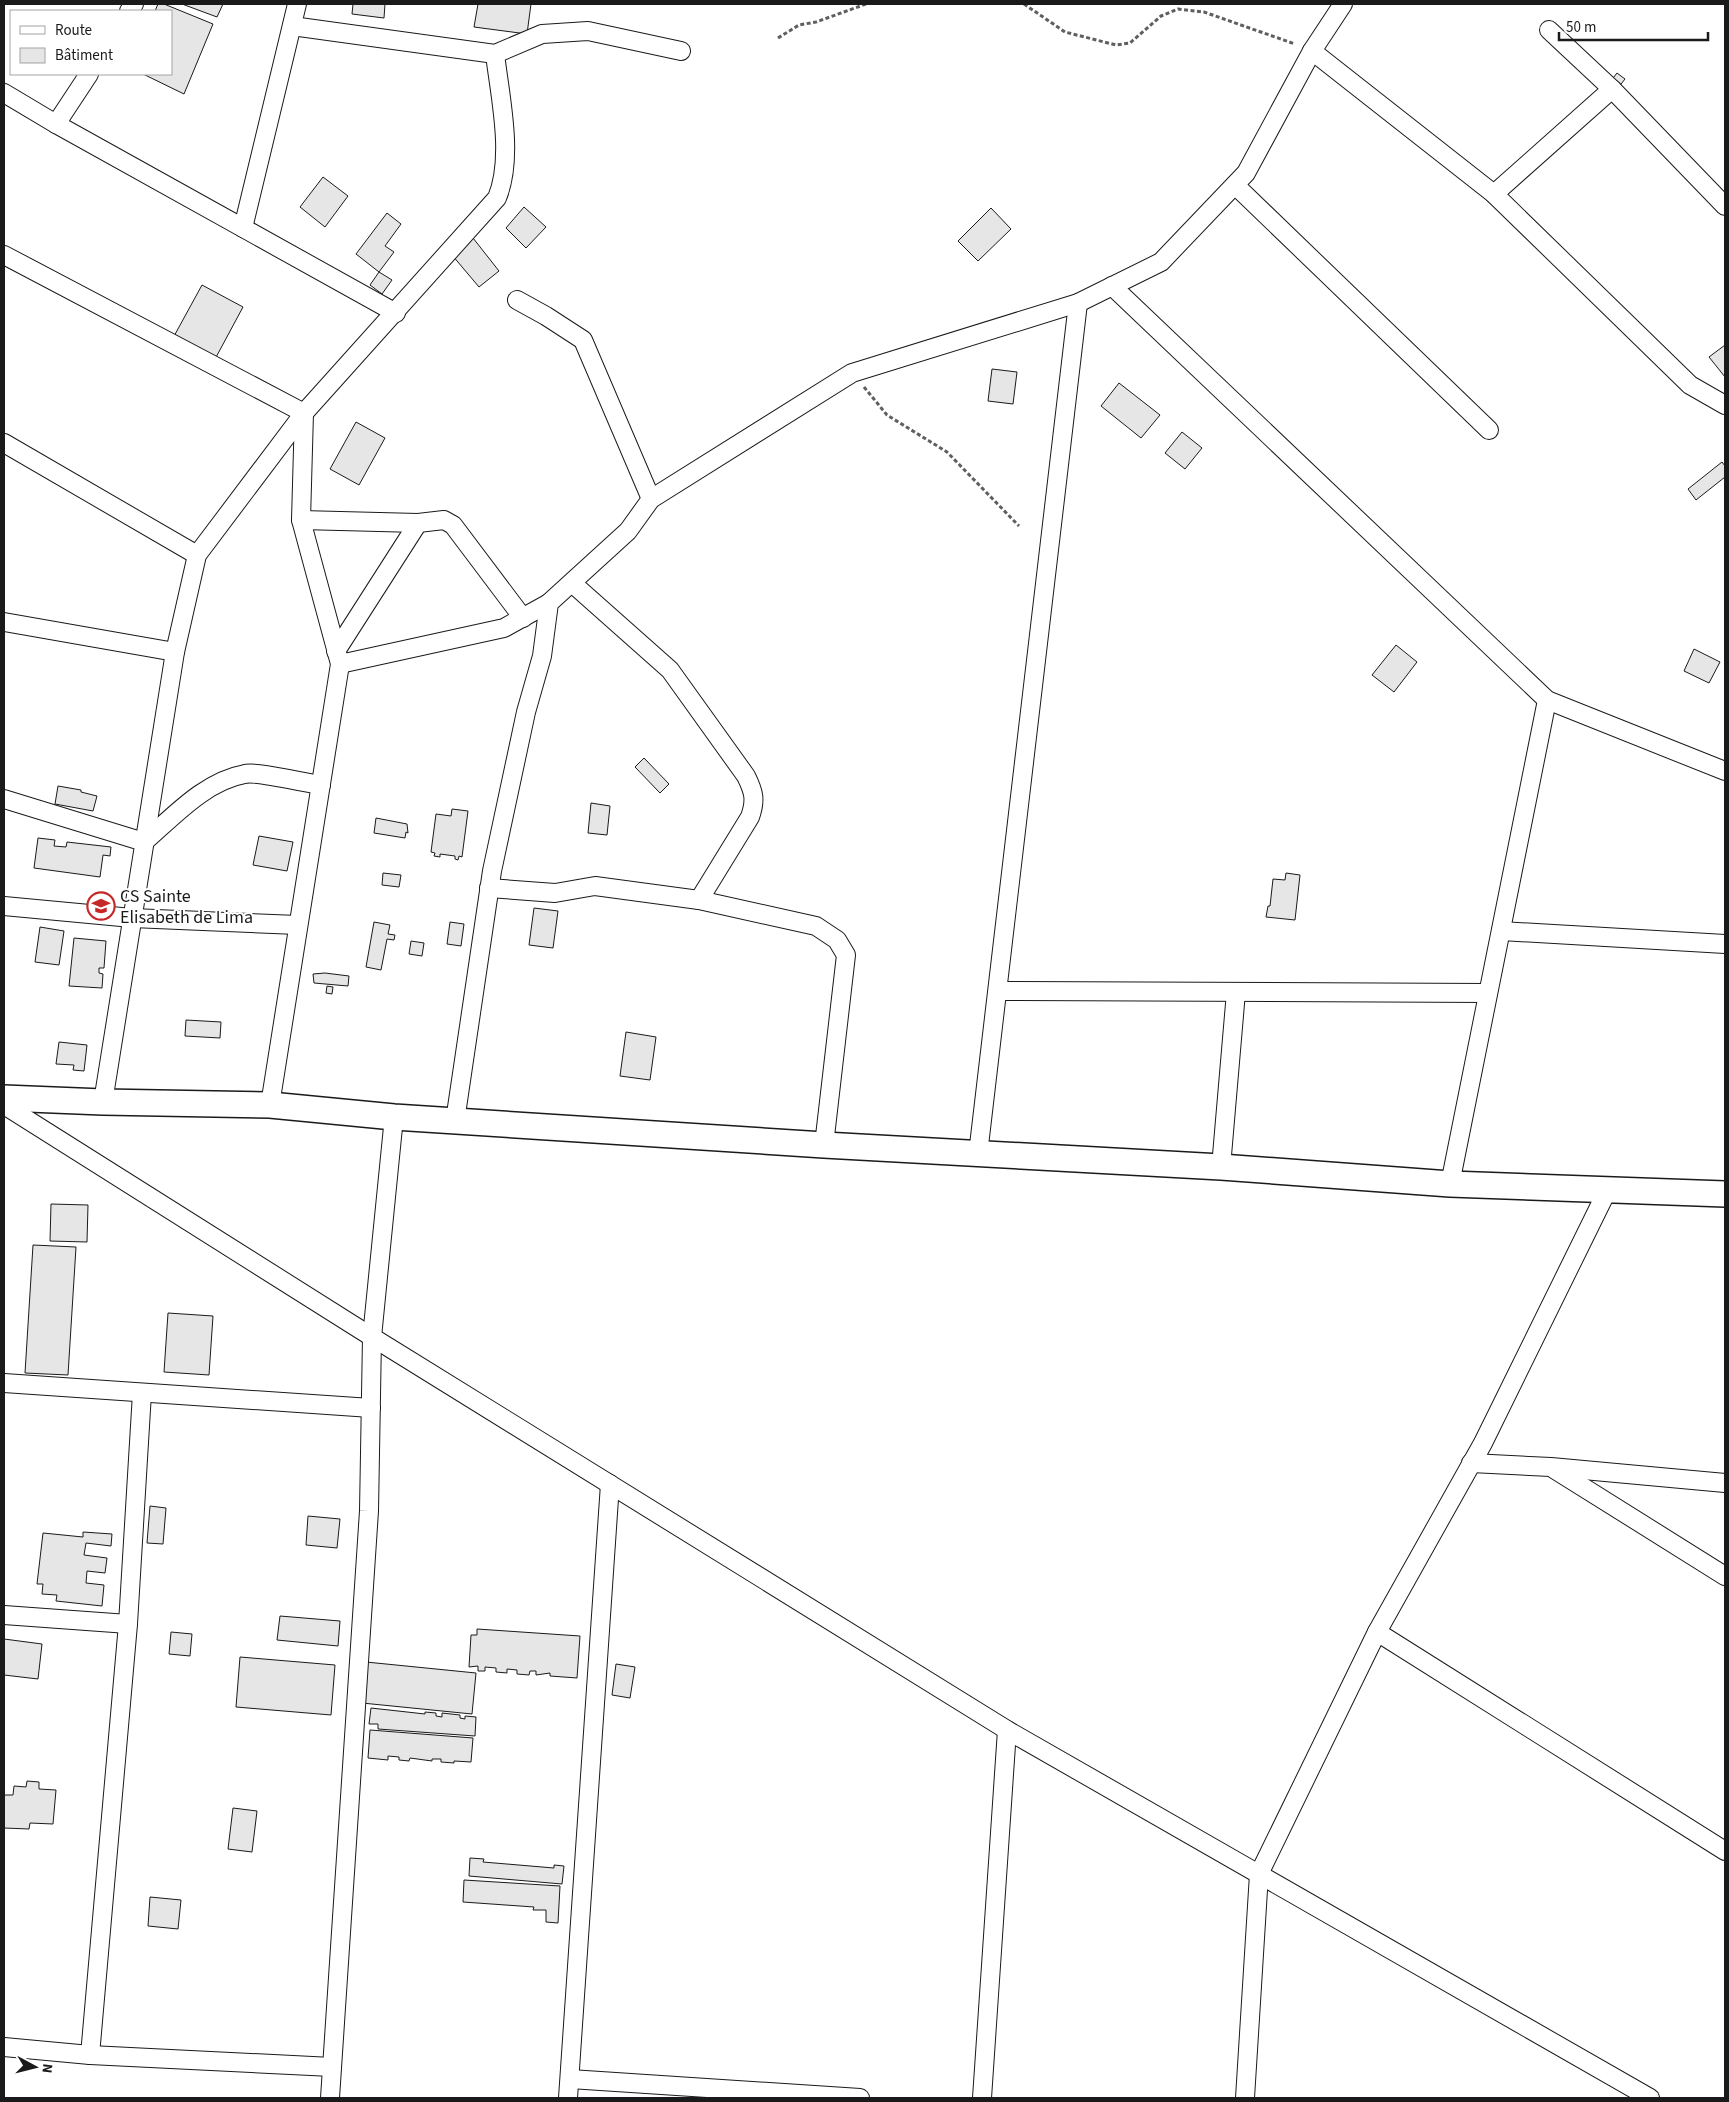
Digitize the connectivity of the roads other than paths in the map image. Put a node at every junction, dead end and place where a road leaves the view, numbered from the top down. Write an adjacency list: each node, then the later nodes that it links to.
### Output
1 (298, 4): 3 (street)
2 (1343, 4): 6 (street)
3 (292, 26): 7 (street); 15 (street)
4 (1549, 30): 9 (street)
5 (681, 51): 7 (street)
6 (1312, 51): 12 (street); 13 (street)
7 (495, 54): 20 (street)
8 (88, 75): 11 (street)
9 (1612, 89): 13 (street); 14 (street)
10 (4, 93): 11 (street)
11 (56, 124): 15 (street)
12 (1235, 186): 17 (street); 23 (street)
13 (1494, 194): 21 (street)
14 (1725, 206)
15 (243, 228): 20 (street)
16 (4, 255): 22 (street)
17 (1112, 286): 19 (street); 35 (street)
18 (516, 300): 25 (street)
19 (1078, 303): 25 (street); 47 (street)
20 (396, 313): 22 (street)
21 (1725, 405)
22 (304, 413): 26 (street); 28 (street)
23 (1490, 430)
24 (4, 444): 28 (street)
25 (651, 499): 29 (street)
26 (301, 520): 27 (street); 34 (street)
27 (418, 523): 31 (street); 34 (street)
28 (197, 555): 33 (street)
29 (572, 583): 30 (street); 41 (street)
30 (549, 603): 31 (street); 40 (street)
31 (523, 618): 34 (street)
32 (4, 622): 33 (street)
33 (175, 652): 39 (street)
34 (338, 658): 37 (street)
35 (1547, 700): 36 (street); 45 (street)
36 (1725, 771)
37 (321, 785): 39 (street); 44 (street)
38 (4, 799): 39 (street)
39 (144, 842): 43 (street)
40 (489, 888): 41 (street); 55 (street)
41 (699, 900): 56 (street)
42 (4, 906): 43 (street)
43 (132, 918): 44 (street); 51 (street)
44 (298, 924): 53 (street)
45 (1501, 932): 46 (street); 49 (street)
46 (1725, 944)
47 (998, 991): 48 (street); 57 (street)
48 (1236, 992): 49 (street); 58 (street)
49 (1488, 993): 59 (street)
50 (4, 1098): 51 (street)
51 (103, 1102): 53 (street)
52 (4, 1105): 62 (street)
53 (270, 1105): 54 (street)
54 (394, 1117): 55 (street); 62 (street)
55 (455, 1121): 56 (street)
56 (824, 1145): 57 (street)
57 (978, 1154): 58 (street)
58 (1221, 1167): 59 (street)
59 (1450, 1184): 60 (street)
60 (1607, 1191): 61 (street); 66 (street)
61 (1725, 1194)
62 (372, 1337): 65 (street); 69 (street)
63 (4, 1383): 64 (street)
64 (142, 1393): 65 (street); 72 (street)
65 (371, 1408): 79 (street)
66 (1471, 1463): 67 (street); 73 (street)
67 (1551, 1467): 68 (street); 70 (street)
68 (1725, 1483)
69 (610, 1484): 74 (street); 80 (street)
70 (1725, 1576)
71 (4, 1615): 72 (street)
72 (128, 1624): 78 (street)
73 (1377, 1632): 75 (street); 76 (street)
74 (1007, 1730): 76 (street); 84 (street)
75 (1725, 1851)
76 (1259, 1874): 85 (street); 86 (street)
77 (4, 2047): 78 (street)
78 (90, 2054): 79 (street)
79 (332, 2067): 81 (street)
80 (570, 2079): 82 (street); 83 (street)
81 (330, 2098)
82 (568, 2098)
83 (860, 2098)
84 (982, 2098)
85 (1245, 2098)
86 (1650, 2098)

